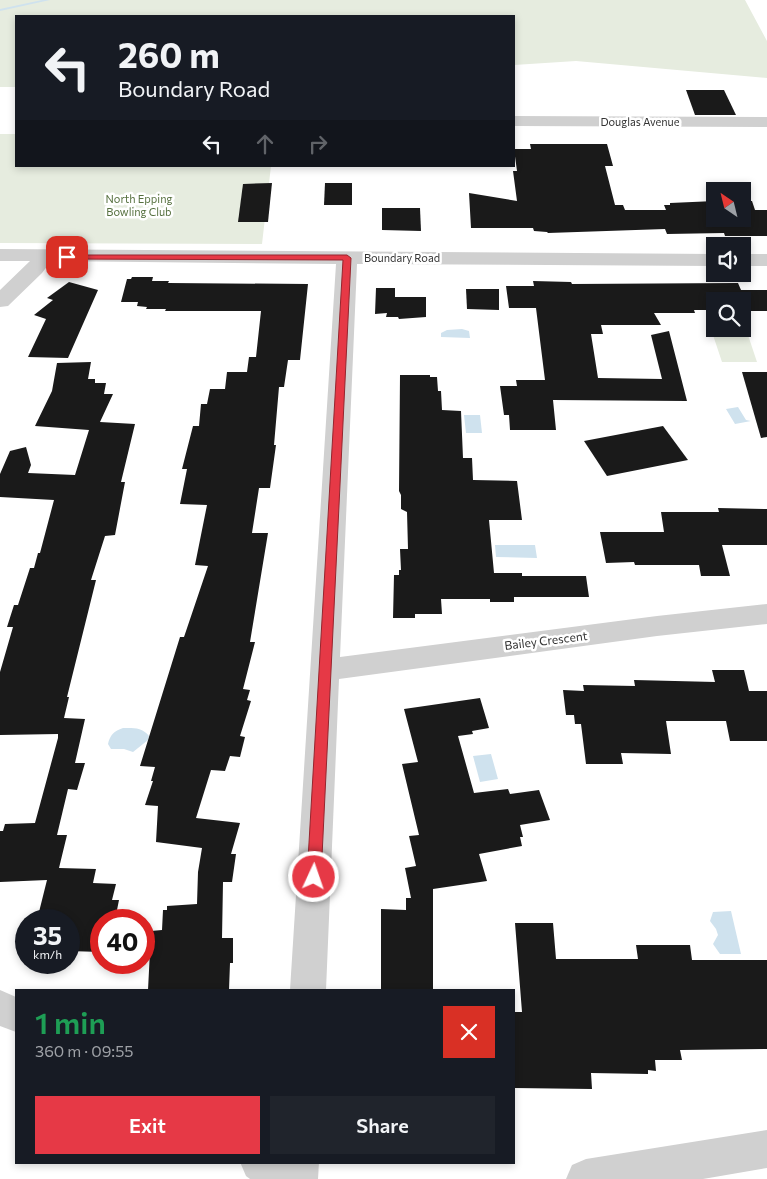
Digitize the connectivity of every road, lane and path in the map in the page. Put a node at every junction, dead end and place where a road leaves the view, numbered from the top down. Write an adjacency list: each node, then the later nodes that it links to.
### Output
1 (515, 121): 2 (street, Douglas Avenue)
2 (767, 122)
3 (0, 255): 4 (street, Boundary Road)
4 (44, 257): 5 (street, Boundary Road); 9 (street)
5 (347, 258): 6 (street, Boundary Road); 11 (street)
6 (706, 260)
7 (751, 260): 8 (street)
8 (767, 260)
9 (0, 301)
10 (767, 614): 11 (street, Bailey Crescent)
11 (324, 670): 12 (street)
12 (308, 989)
13 (0, 1006): 14 (street)
14 (15, 1015)
15 (767, 1149): 20 (street)
16 (263, 1164): 18 (street)
17 (299, 1164): 19 (street)
18 (284, 1179)
19 (298, 1179)
20 (586, 1179)

